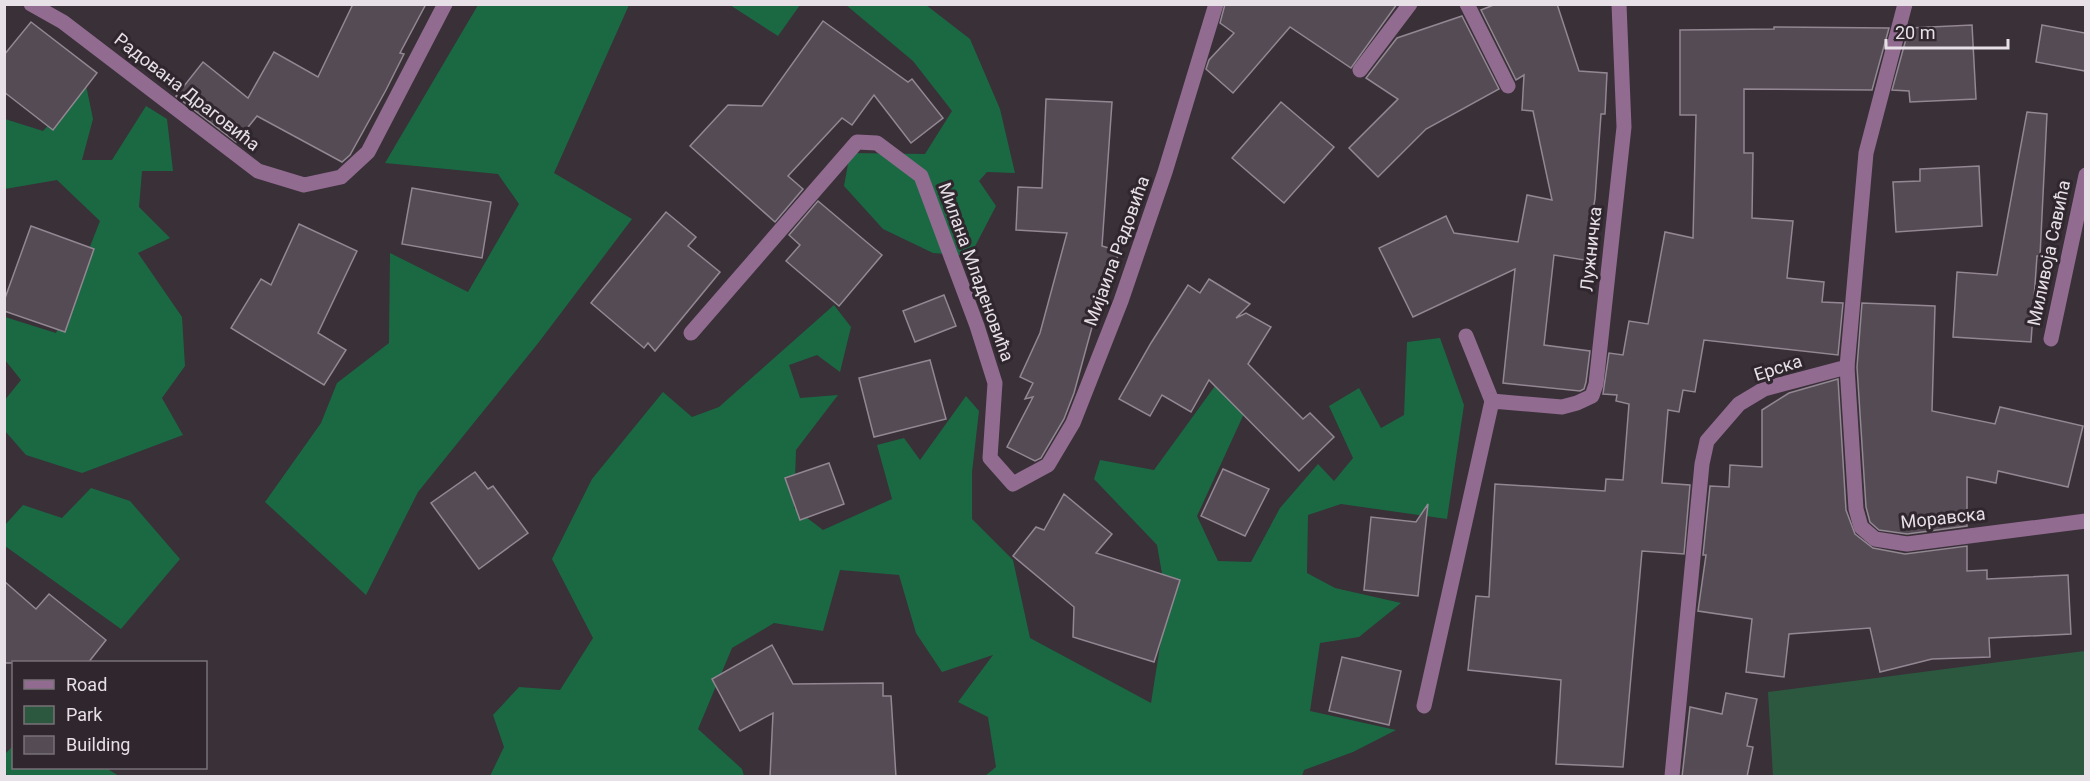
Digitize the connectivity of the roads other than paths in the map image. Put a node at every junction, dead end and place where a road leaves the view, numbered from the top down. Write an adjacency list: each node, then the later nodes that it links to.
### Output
1 (31, 4): 2 (street, Радована Драговића)
2 (445, 4)
3 (1216, 4): 16 (street, Мијаила Радовића)
4 (1410, 4): 8 (street)
5 (1467, 4): 9 (street)
6 (1619, 4): 15 (street, Лужничка)
7 (1905, 4): 14 (street)
8 (1360, 70)
9 (1508, 86)
10 (2085, 175): 13 (street, Миливоја Савића)
11 (691, 333): 16 (street, Милана Младеновића)
12 (1466, 336): 15 (street)
13 (2051, 339)
14 (1847, 367): 17 (street, Моравска); 19 (street, Ерска)
15 (1492, 401): 18 (street)
16 (1013, 484)
17 (2085, 521)
18 (1424, 706)
19 (1672, 777)

